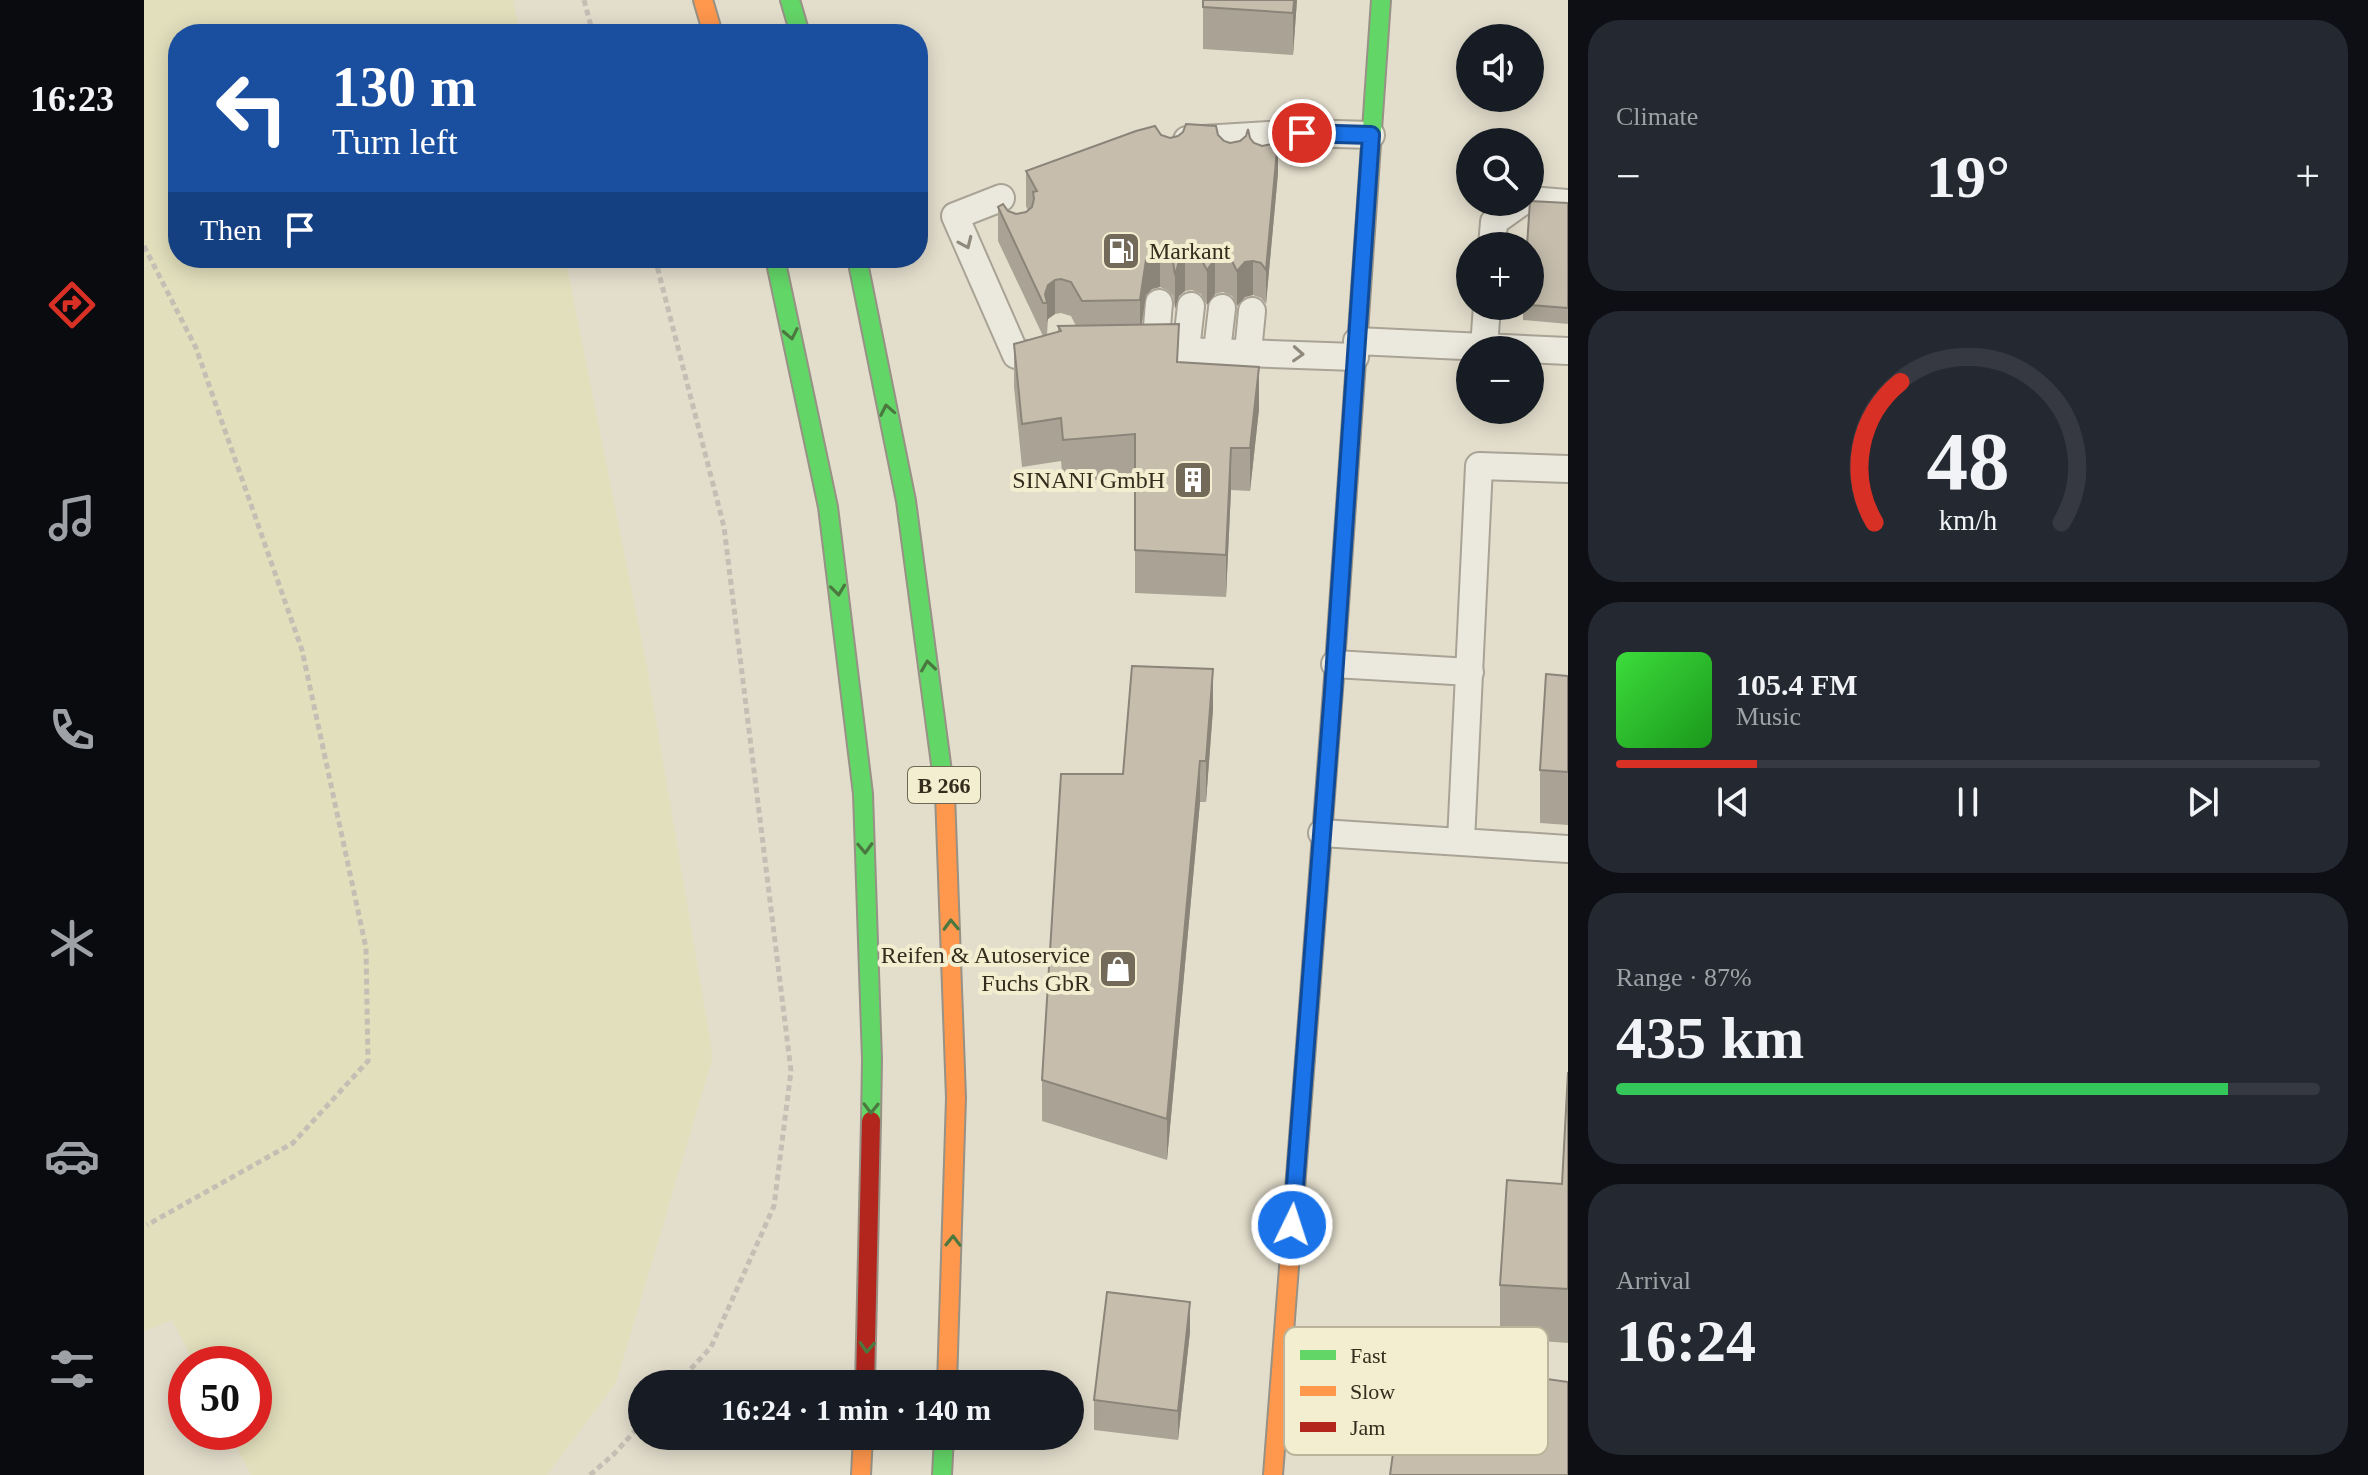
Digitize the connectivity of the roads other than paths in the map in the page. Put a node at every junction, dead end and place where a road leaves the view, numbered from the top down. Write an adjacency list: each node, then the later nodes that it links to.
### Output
1 (703, 0): 4 (main road)
2 (790, 0): 5 (main road)
3 (1381, 0): 7 (main road)
4 (710, 24)
5 (797, 24)
6 (1266, 135): 7 (lane); 8 (lane); 9 (lane)
7 (1371, 135): 23 (main road)
8 (1166, 147)
9 (1264, 165)
10 (1027, 188): 21 (lane, one-way to 21)
11 (1544, 201): 12 (lane)
12 (1568, 203)
13 (1502, 216): 14 (lane)
14 (1493, 232)
15 (777, 268): 39 (main road, one-way to 39)
16 (859, 268): 40 (main road, B 266, one-way to 16)
17 (1159, 303): 25 (lane)
18 (1191, 306): 26 (lane)
19 (1222, 308): 28 (lane)
20 (1252, 311): 30 (lane)
21 (1069, 346)
22 (1456, 347): 23 (lane)
23 (1356, 349): 30 (lane, one-way to 23); 32 (main road)
24 (1128, 350): 25 (lane)
25 (1155, 350): 26 (lane)
26 (1186, 350): 28 (lane)
27 (1544, 350): 29 (lane)
28 (1217, 351): 30 (lane)
29 (1568, 351)
30 (1248, 352)
31 (1568, 469): 33 (lane)
32 (1335, 664): 33 (lane); 34 (main road)
33 (1470, 672): 35 (lane)
34 (1322, 833): 35 (lane); 37 (main road)
35 (1461, 841): 36 (lane)
36 (1568, 849)
37 (1284, 1327)
38 (1284, 1331): 45 (main road)
39 (866, 1370)
40 (948, 1370)
41 (862, 1450): 43 (main road)
42 (943, 1450): 44 (main road)
43 (861, 1475)
44 (942, 1475)
45 (1273, 1475)

